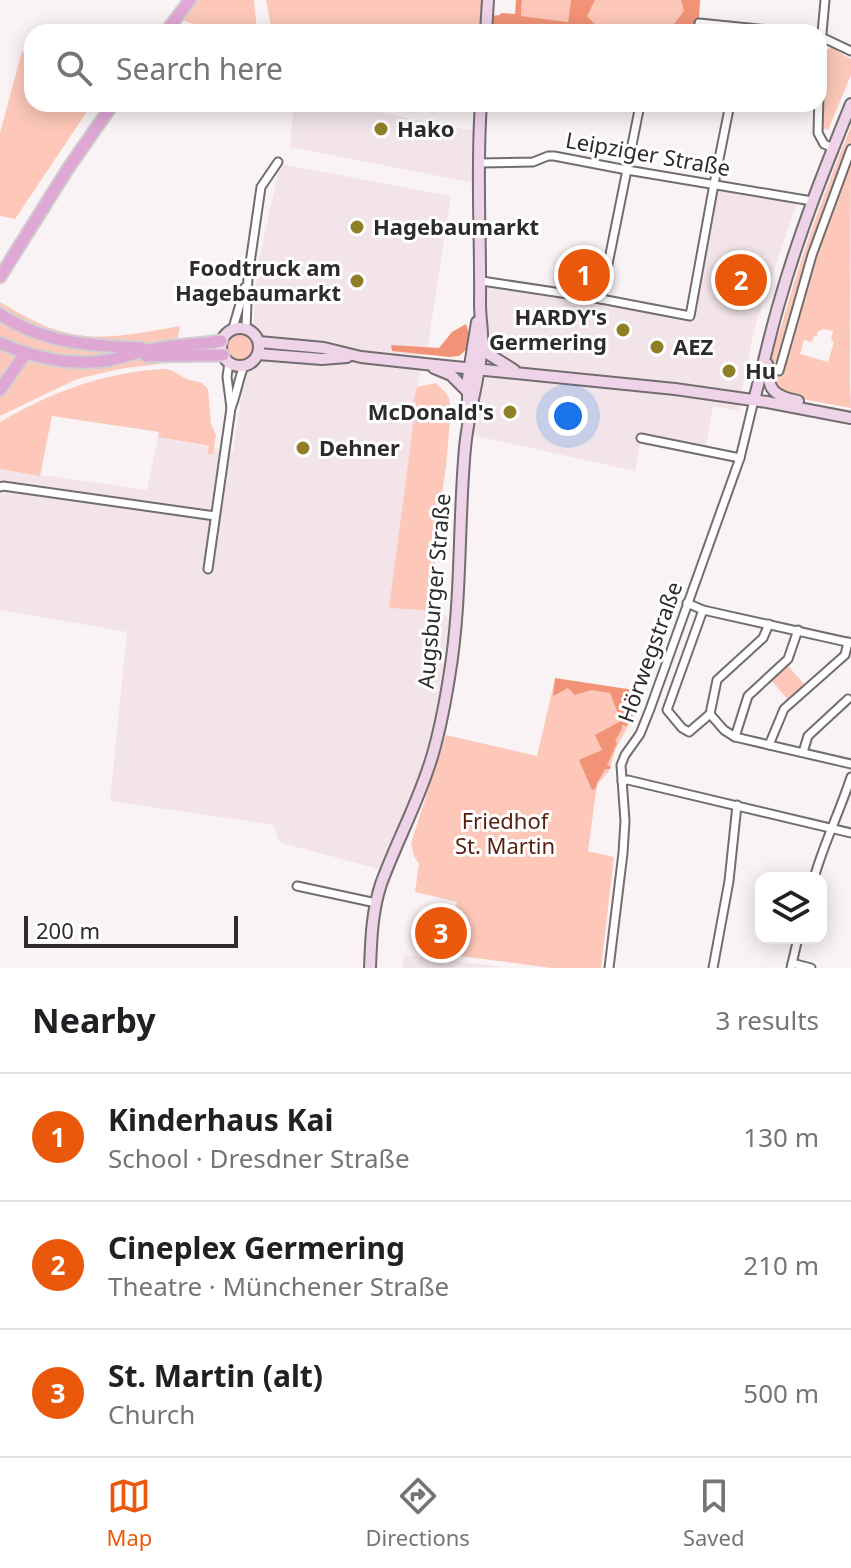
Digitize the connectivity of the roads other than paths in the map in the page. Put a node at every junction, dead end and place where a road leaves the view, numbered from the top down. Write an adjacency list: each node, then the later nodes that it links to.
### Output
1 (190, 0): 5 (main road)
2 (488, 0): 6 (street)
3 (825, 0): 8 (street)
4 (699, 23): 7 (street)
5 (172, 24)
6 (486, 24)
7 (705, 24)
8 (822, 24)
9 (827, 40): 10 (street)
10 (851, 51)
11 (851, 104): 17 (street)
12 (107, 112): 25 (main road)
13 (481, 112): 20 (street)
14 (639, 112): 21 (street)
15 (728, 112): 22 (street)
16 (818, 112): 17 (street)
17 (833, 148): 23 (street)
18 (851, 149): 47 (street)
19 (278, 162): 24 (street)
20 (478, 163): 21 (street, Leipziger Straße); 26 (street)
21 (627, 170): 22 (street, Leipziger Straße); 28 (street)
22 (714, 184): 23 (street, Leipziger Straße); 28 (street)
23 (812, 201): 38 (street)
24 (248, 277): 31 (street); 32 (street)
25 (0, 279): 27 (main road)
26 (482, 281): 28 (street); 29 (street)
27 (0, 287)
28 (601, 299)
29 (480, 305): 36 (street); 46 (street)
30 (0, 314): 37 (main road)
31 (233, 328): 32 (street); 33 (street)
32 (246, 328): 34 (street)
33 (221, 341): 37 (main road); 43 (street)
34 (259, 342): 40 (street); 42 (street)
35 (0, 343): 39 (main road)
36 (482, 344): 46 (street); 48 (street)
37 (154, 348): 41 (main road)
38 (766, 350): 51 (street); 53 (street)
39 (25, 354): 41 (main road); 49 (main road)
40 (258, 354): 42 (street); 45 (street)
41 (129, 355): 43 (main road)
42 (361, 357): 44 (street)
43 (226, 359): 45 (street); 52 (street)
44 (425, 364): 46 (street); 50 (street)
45 (244, 366): 52 (street)
46 (474, 368): 48 (street); 50 (street, Augsburger Straße); 54 (street, Augsburger Straße)
47 (779, 371)
48 (516, 372): 51 (street)
49 (0, 390)
50 (466, 390): 54 (street, Augsburger Straße)
51 (754, 400): 55 (street); 57 (street, Hörwegstraße)
52 (231, 408): 59 (street)
53 (851, 411)
54 (469, 415): 79 (street, Augsburger Straße)
55 (851, 418)
56 (641, 438): 57 (street)
57 (740, 458): 61 (street, Hörwegstraße)
58 (0, 487): 59 (street)
59 (215, 516): 60 (street)
60 (208, 569)
61 (687, 603): 62 (street); 73 (street, Hörwegstraße)
62 (703, 610): 63 (street); 67 (street)
63 (769, 624): 64 (street); 67 (street)
64 (798, 630): 65 (street); 68 (street)
65 (849, 643): 69 (street)
66 (848, 699): 70 (street)
67 (710, 714): 68 (street)
68 (735, 737): 69 (street)
69 (769, 745): 70 (street)
70 (803, 752): 71 (street)
71 (851, 764)
72 (851, 777): 75 (street)
73 (622, 781): 74 (street); 83 (street, Hörwegstraße)
74 (737, 805): 75 (street); 84 (street)
75 (831, 828): 76 (street); 77 (street)
76 (851, 833)
77 (816, 872)
78 (297, 886): 79 (street)
79 (376, 903): 82 (street, Augsburger Straße)
80 (796, 944): 81 (street)
81 (791, 966): 85 (street)
82 (370, 968)
83 (609, 968)
84 (713, 968)
85 (811, 968)

